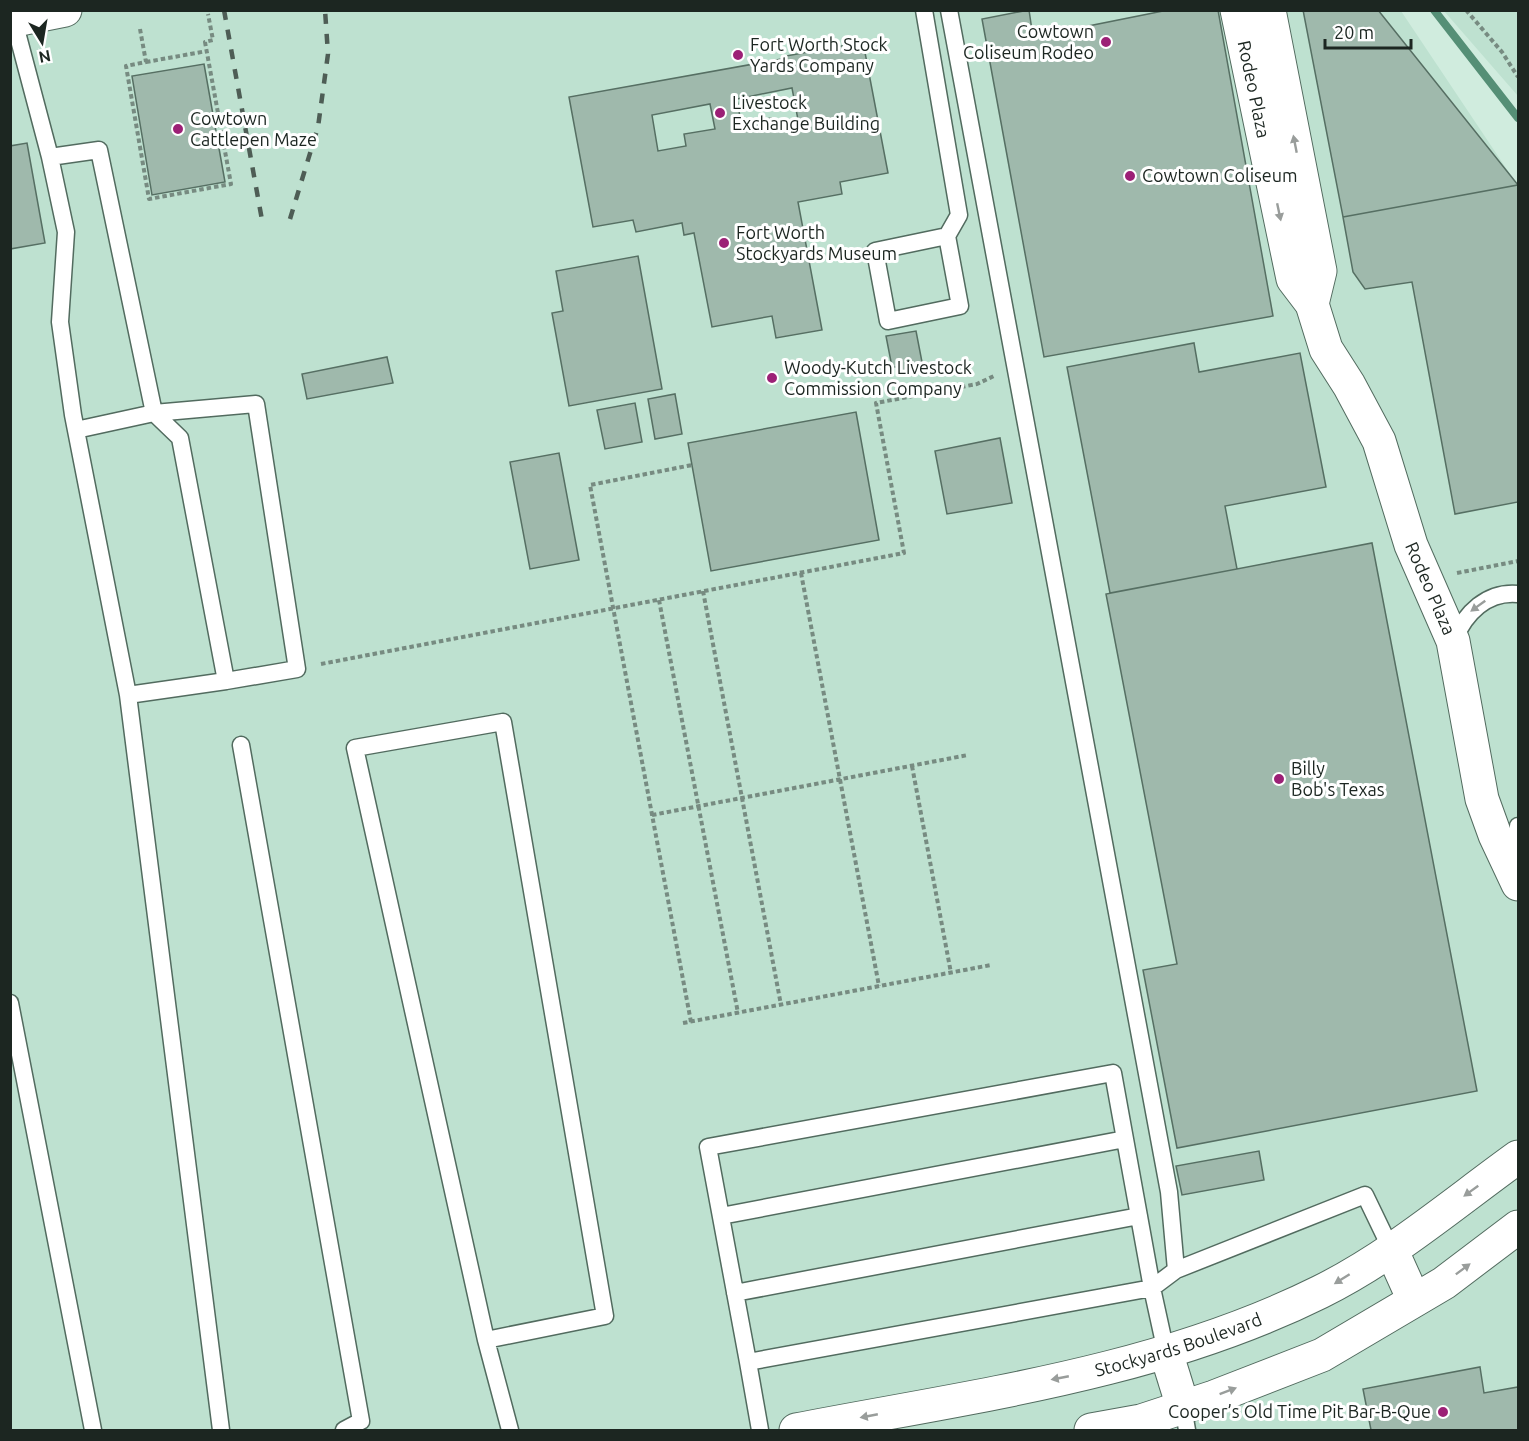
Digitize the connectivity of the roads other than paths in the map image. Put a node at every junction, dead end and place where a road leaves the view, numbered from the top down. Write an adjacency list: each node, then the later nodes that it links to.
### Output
1 (65, 10): 6 (street)
2 (924, 10): 8 (lane)
3 (949, 10): 26 (lane)
4 (1237, 10): 9 (street, Rodeo Plaza, one-way to 9)
5 (1269, 10): 9 (street, Rodeo Plaza, one-way to 5)
6 (12, 21): 7 (lane)
7 (50, 157): 10 (lane); 11 (lane)
8 (947, 236): 8 (lane)
9 (1312, 304): 13 (street, Rodeo Plaza)
10 (154, 413): 11 (lane); 14 (lane); 14 (lane)
11 (76, 430): 15 (lane)
12 (1518, 594): 13 (lane, one-way to 13)
13 (1453, 640): 18 (street, Rodeo Plaza)
14 (226, 681): 15 (lane)
15 (128, 695): 35 (lane)
16 (241, 745): 36 (lane)
17 (1518, 826): 18 (lane)
18 (1518, 883)
19 (10, 1003): 34 (lane)
20 (1125, 1139): 22 (lane); 22 (lane); 23 (lane)
21 (1518, 1157): 25 (street, Stockyards Boulevard, one-way to 25)
22 (722, 1216): 28 (lane)
23 (1139, 1216): 27 (lane); 28 (lane)
24 (1518, 1227): 29 (street, one-way to 24)
25 (1391, 1249): 26 (lane); 29 (street); 31 (street, Stockyards Boulevard, one-way to 31)
26 (1176, 1270): 27 (lane)
27 (1152, 1288): 31 (lane); 32 (lane)
28 (735, 1293): 32 (lane)
29 (1414, 1300): 33 (street, one-way to 29)
30 (486, 1340): 30 (lane); 37 (lane)
31 (1166, 1352): 33 (street); 39 (street, Stockyards Boulevard, one-way to 39)
32 (748, 1362): 38 (lane)
33 (1185, 1419): 40 (street)
34 (93, 1431)
35 (221, 1431)
36 (344, 1431)
37 (510, 1431)
38 (760, 1431)
39 (796, 1431)
40 (1091, 1431)

